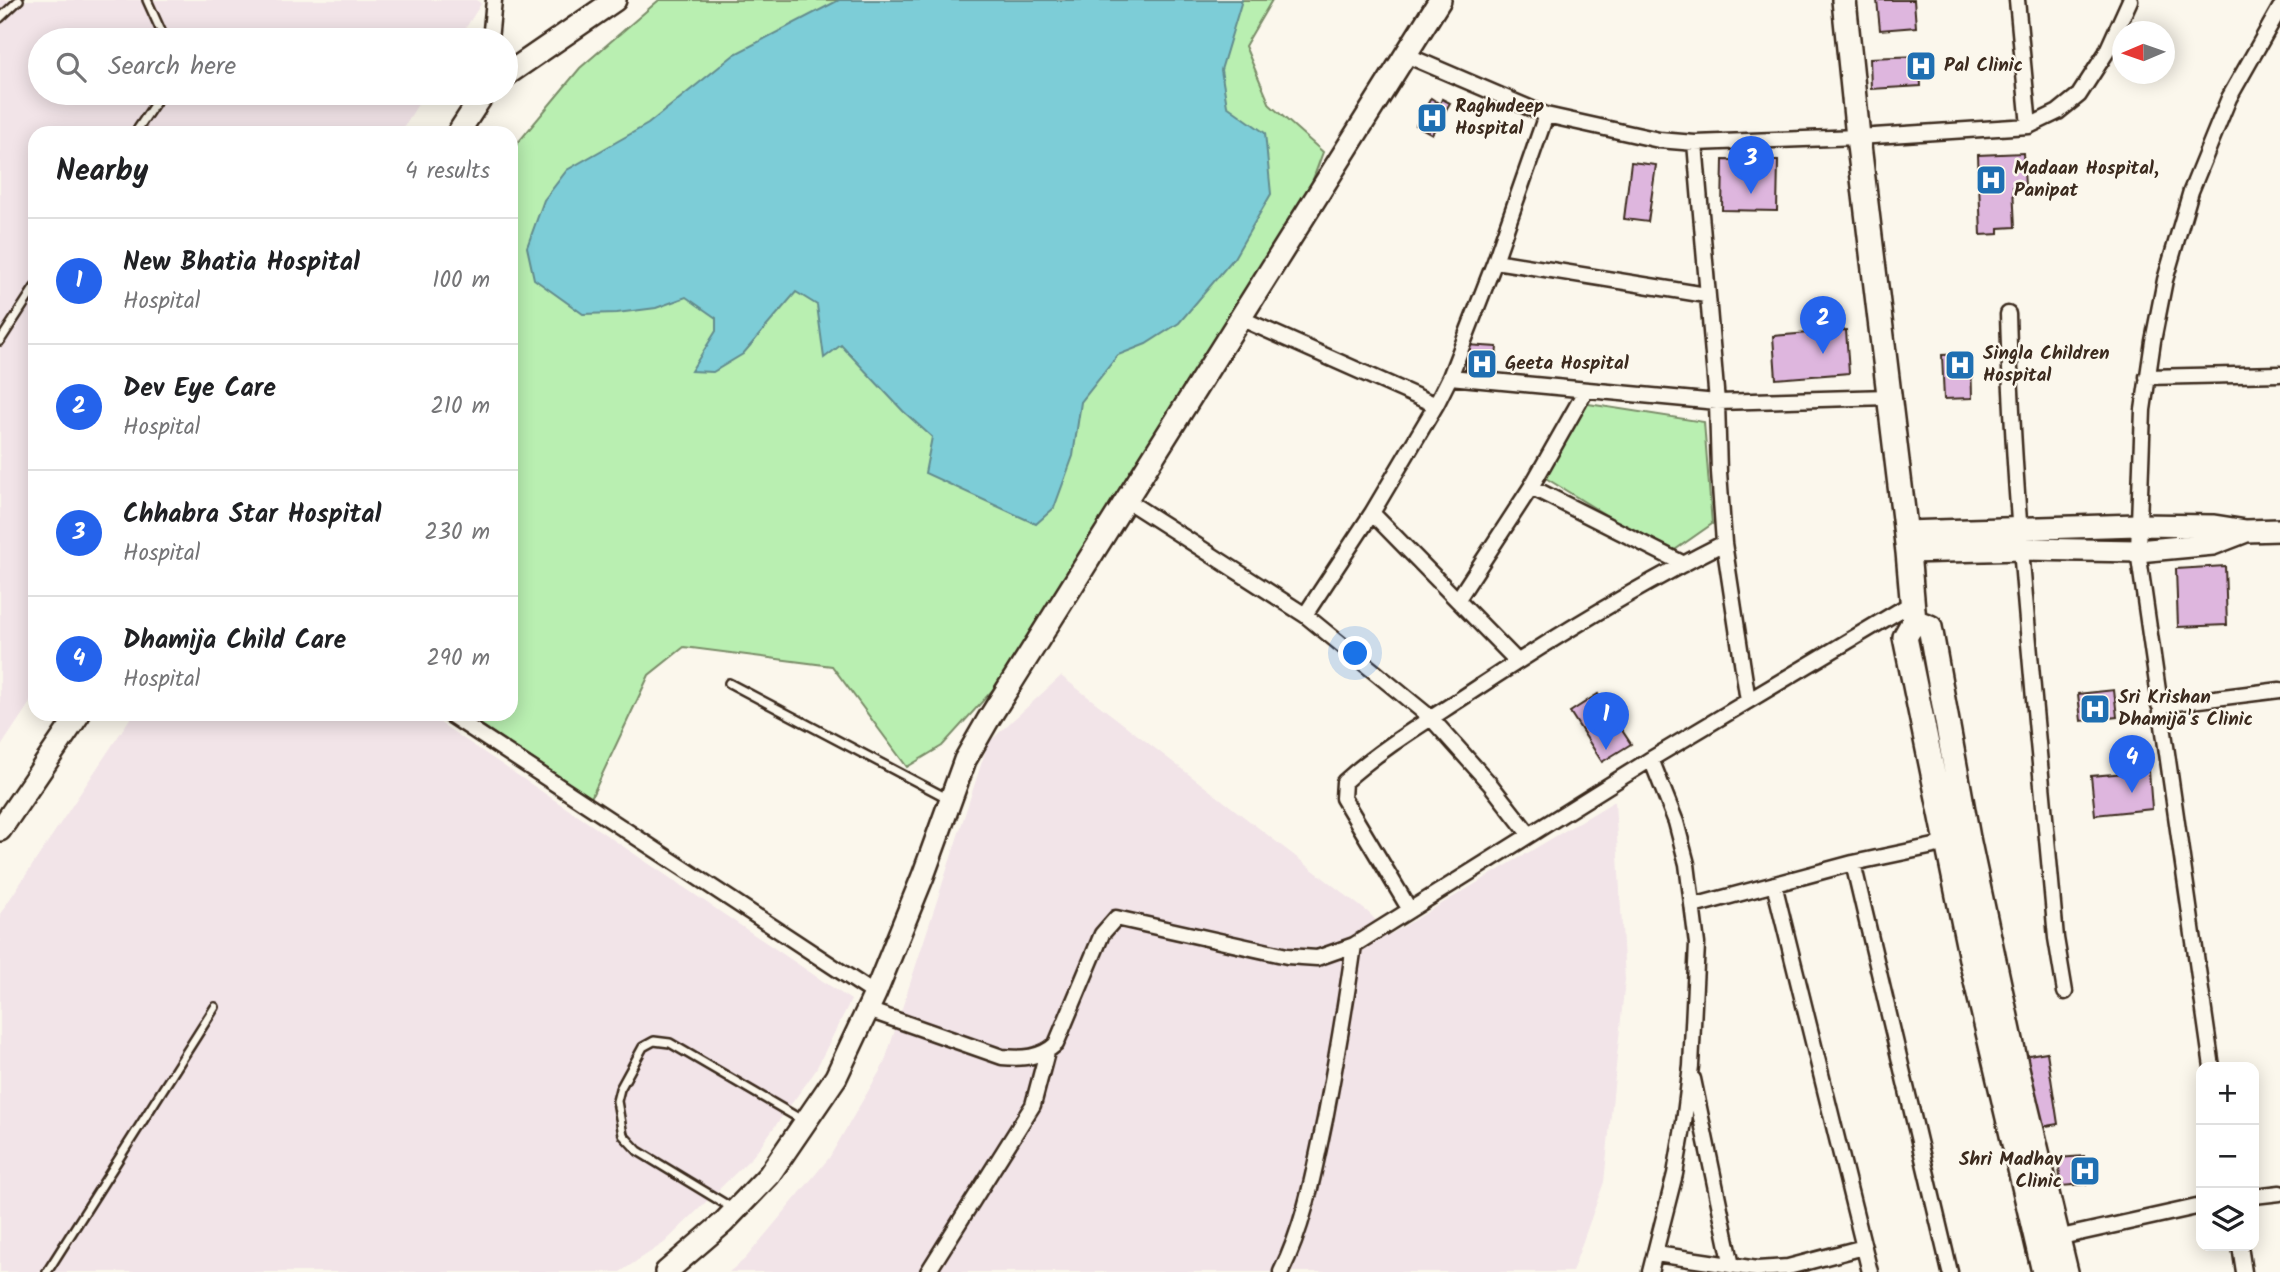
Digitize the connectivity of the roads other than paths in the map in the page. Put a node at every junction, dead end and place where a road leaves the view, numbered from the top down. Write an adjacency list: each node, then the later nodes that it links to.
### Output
1 (19, 0): 10 (lane)
2 (148, 0): 11 (lane)
3 (494, 0): 12 (street)
4 (615, 0): 14 (street)
5 (1440, 0): 13 (street)
6 (1844, 0): 21 (main road)
7 (2017, 0): 20 (street)
8 (2130, 0): 20 (street)
9 (2280, 8): 31 (street)
10 (0, 18)
11 (160, 28)
12 (492, 28)
13 (1406, 55): 17 (street); 27 (street)
14 (518, 67)
15 (154, 105): 18 (lane)
16 (476, 105): 19 (street)
17 (1546, 114): 22 (street); 23 (street)
18 (140, 126)
19 (463, 126)
20 (2029, 126): 21 (street)
21 (1858, 137): 22 (street); 33 (main road)
22 (1695, 143): 24 (street)
23 (1495, 261): 24 (street); 30 (street)
24 (1706, 295): 34 (street)
25 (28, 298): 28 (lane)
26 (2008, 314): 42 (street)
27 (1240, 318): 35 (street); 37 (street)
28 (0, 341)
29 (2280, 374): 31 (street)
30 (1450, 377): 32 (street); 35 (street)
31 (2147, 377): 39 (street)
32 (1586, 390): 34 (street); 36 (street)
33 (1888, 397): 34 (street); 43 (main road)
34 (1717, 402): 44 (street)
35 (1436, 405): 38 (street)
36 (1531, 487): 46 (street); 47 (street)
37 (1126, 500): 49 (street); 59 (street)
38 (1372, 513): 47 (street); 49 (street)
39 (2137, 525): 41 (street); 42 (street); 45 (street)
40 (2280, 530): 41 (street)
41 (2246, 531): 45 (street)
42 (2022, 539): 43 (street); 45 (street); 68 (street)
43 (1906, 542): 48 (main road)
44 (1724, 543): 46 (street); 53 (street)
45 (2138, 551): 54 (street)
46 (1684, 564): 50 (street)
47 (1458, 599): 50 (street)
48 (1913, 612): 53 (street); 62 (main road)
49 (1305, 615): 55 (street)
50 (1517, 661): 55 (street)
51 (729, 683): 59 (lane)
52 (2280, 690): 54 (street)
53 (1748, 701): 58 (street)
54 (2159, 705): 72 (street)
55 (1432, 718): 61 (street); 66 (street)
56 (74, 721): 60 (street)
57 (459, 721): 69 (street)
58 (1651, 759): 61 (street); 65 (street)
59 (950, 799): 69 (street)
60 (0, 830)
61 (1529, 834): 66 (street)
62 (1957, 841): 63 (street); 79 (main road)
63 (1853, 863): 64 (street); 90 (street)
64 (1774, 884): 65 (street); 80 (street)
65 (1693, 906): 73 (street)
66 (1410, 910): 67 (street)
67 (1354, 945): 71 (street); 87 (street)
68 (2065, 992)
69 (872, 1002): 71 (street); 74 (street)
70 (215, 1007): 84 (lane)
71 (1047, 1052): 86 (street)
72 (2211, 1062)
73 (1691, 1066): 82 (street); 83 (street)
74 (806, 1121): 78 (street); 78 (lane)
75 (2280, 1193): 76 (street)
76 (2259, 1195)
77 (2196, 1207): 79 (street)
78 (736, 1210): 85 (street)
79 (2048, 1240): 91 (main road); 92 (main road)
80 (1864, 1247): 83 (street); 89 (street)
81 (2241, 1251): 93 (street)
82 (1656, 1254): 83 (street); 88 (street)
83 (1732, 1266)
84 (47, 1272)
85 (666, 1272)
86 (928, 1272)
87 (1281, 1272)
88 (1650, 1272)
89 (1870, 1272)
90 (1950, 1272)
91 (2044, 1272)
92 (2066, 1272)
93 (2245, 1272)

